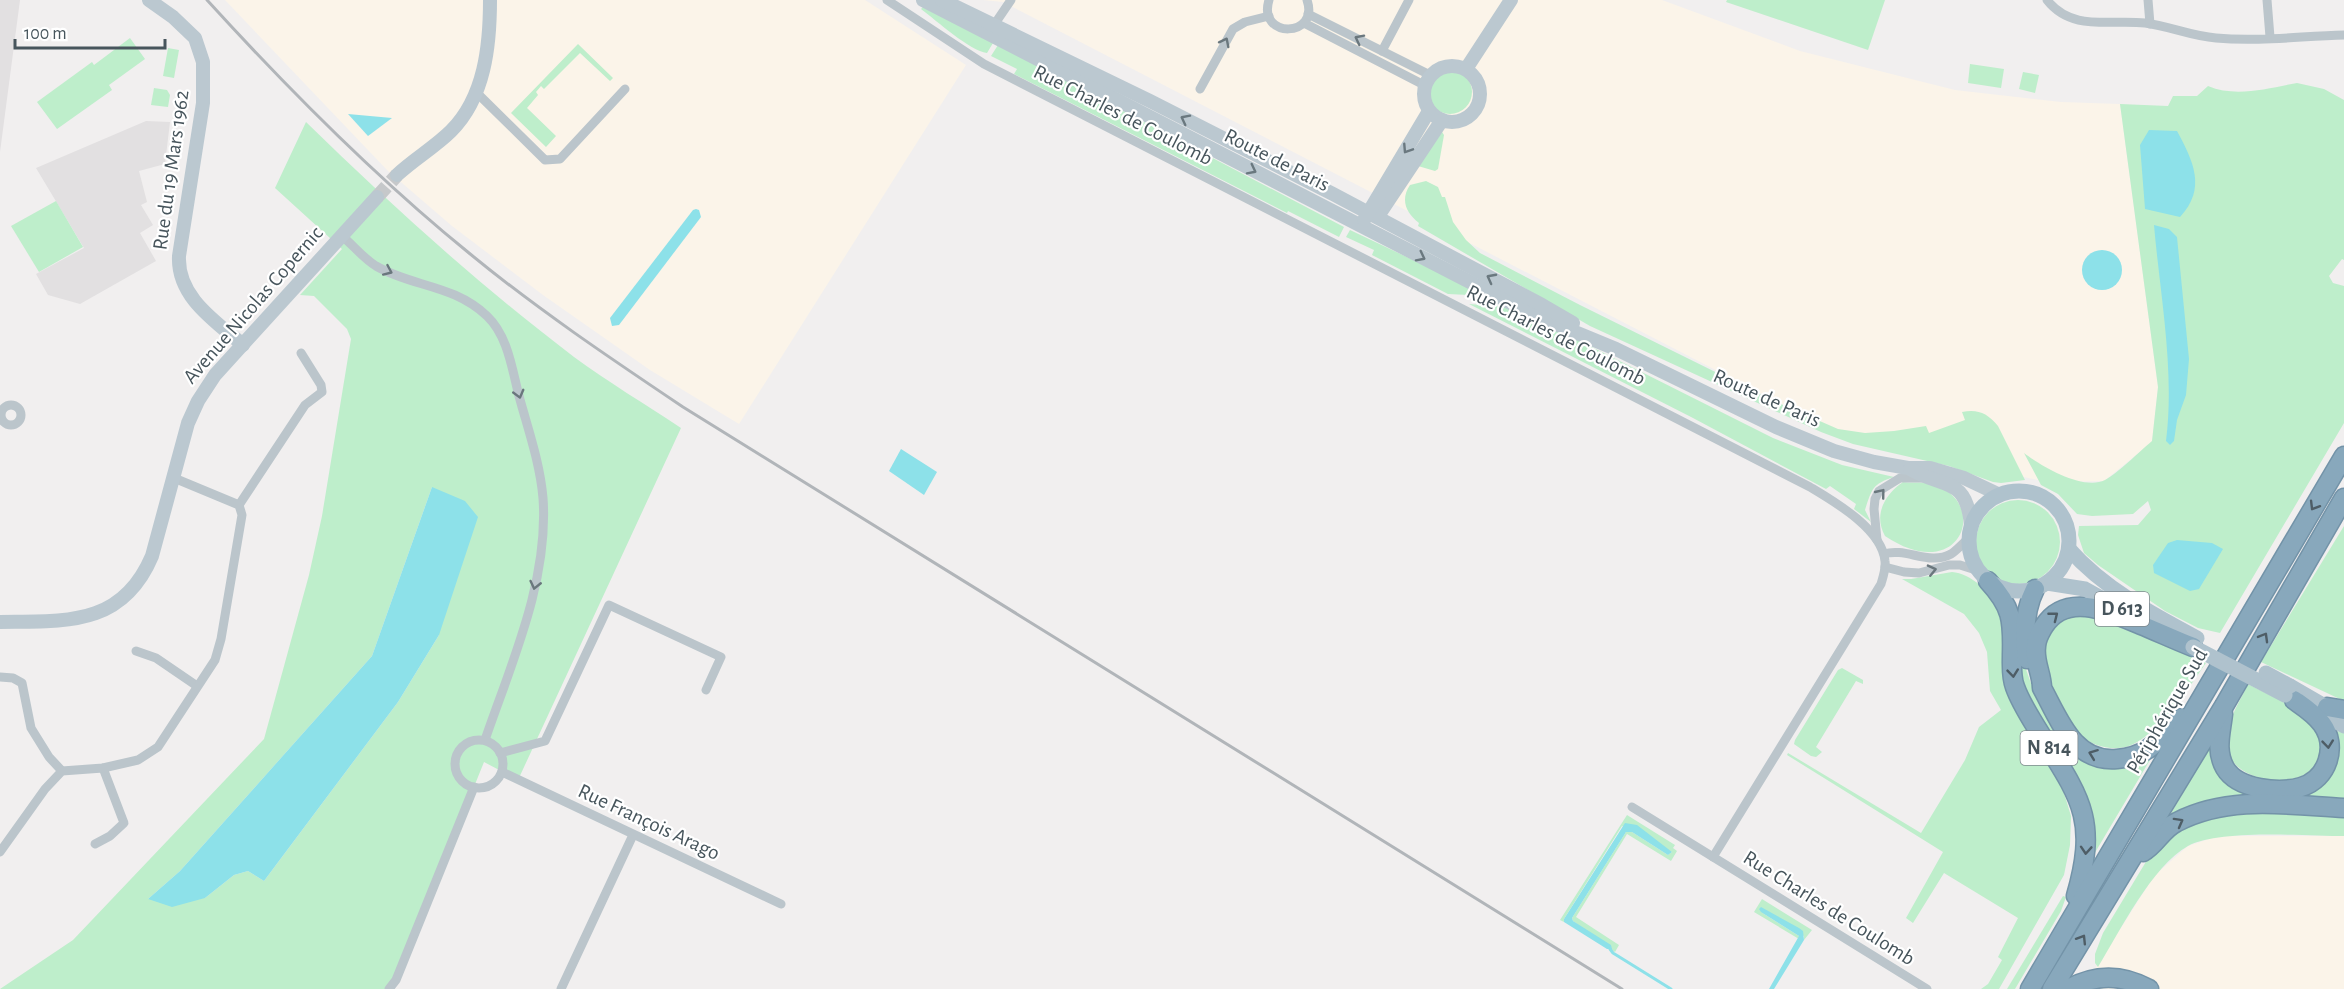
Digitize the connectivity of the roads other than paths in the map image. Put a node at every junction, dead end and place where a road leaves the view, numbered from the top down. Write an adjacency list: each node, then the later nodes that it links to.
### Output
1 (149, 0): 34 (main road, Rue du 19 Mars 1962)
2 (490, 0): 26 (main road)
3 (887, 0): 47 (street, Rue Charles de Coulomb)
4 (923, 0): 18 (main road, Route de Paris)
5 (942, 0): 17 (main road, Route de Paris)
6 (1011, 0): 17 (street)
7 (1269, 0): 14 (street)
8 (1307, 0): 15 (street)
9 (1409, 0): 21 (street)
10 (1511, 0): 22 (main road)
11 (2047, 0): 16 (street)
12 (2148, 0): 16 (street)
13 (2267, 0): 20 (street)
14 (1269, 16): 15 (street); 25 (street, one-way to 14)
15 (1306, 18): 21 (street, one-way to 15); 23 (street)
16 (2150, 24): 20 (street)
17 (994, 25): 18 (street); 31 (main road, Route de Paris, one-way to 17)
18 (976, 29): 32 (main road, Route de Paris, one-way to 32)
19 (2344, 35): 20 (street)
20 (2270, 37)
21 (1382, 51): 23 (street)
22 (1466, 69): 23 (main road); 28 (main road)
23 (1427, 80): 27 (main road)
24 (625, 89): 26 (street)
25 (1200, 89)
26 (477, 93): 29 (main road)
27 (1429, 111): 28 (main road); 31 (main road, one-way to 31)
28 (1442, 120): 31 (main road)
29 (397, 175)
30 (376, 197): 33 (main road, Avenue Nicolas Copernic)
31 (1372, 215): 32 (main road); 35 (main road, Route de Paris, one-way to 31)
32 (1365, 228): 35 (main road, Route de Paris, one-way to 35)
33 (342, 236): 34 (main road, Avenue Nicolas Copernic); 66 (street, one-way to 66)
34 (243, 345): 39 (main road, Avenue Nicolas Copernic)
35 (1616, 349): 38 (main road, Route de Paris)
36 (301, 353): 43 (street)
37 (2344, 456): 61 (highway, Périphérique Sud / N 814, one-way to 61)
38 (1908, 468): 40 (main road, Route de Paris); 41 (main road, Route de Paris)
39 (174, 478): 43 (street); 53 (main road, Avenue Nicolas Copernic)
40 (1926, 478): 46 (main road, Route de Paris); 47 (street, one-way to 40)
41 (2000, 495): 46 (main road); 48 (main road)
42 (2344, 498): 45 (highway, Périphérique Sud)
43 (239, 505): 57 (street)
44 (2344, 507): 45 (highway)
45 (2330, 522): 62 (highway, Périphérique Sud, one-way to 45)
46 (1970, 531): 49 (street); 51 (main road)
47 (1877, 540): 49 (street, Rue Charles de Coulomb)
48 (2069, 549): 52 (main road); 54 (main road, D 613)
49 (1884, 554): 50 (street, Rue Charles de Coulomb)
50 (1885, 567): 51 (street, one-way to 51); 77 (street, Rue Charles de Coulomb)
51 (1983, 576): 52 (main road); 80 (highway, N 814, one-way to 80)
52 (2041, 586): 54 (main road, D 613); 58 (highway, N 814)
53 (0, 622)
54 (2195, 643): 58 (highway, N 814, one-way to 54); 60 (main road, D 613, bridge)
55 (136, 651): 57 (street)
56 (0, 677): 69 (street)
57 (197, 686): 68 (street)
58 (2042, 688): 61 (highway, N 814, one-way to 58)
59 (706, 690): 67 (street)
60 (2290, 693): 62 (highway, one-way to 62); 63 (main road, D 613); 65 (main road, D 613)
61 (2194, 706): 80 (highway, Périphérique Sud / N 814)
62 (2224, 706): 78 (highway, Périphérique Sud)
63 (2336, 708): 64 (main road, D 613)
64 (2344, 716)
65 (2344, 726)
66 (485, 740): 67 (street); 71 (street)
67 (500, 753): 70 (street)
68 (103, 768): 69 (street); 75 (street)
69 (62, 771): 76 (street)
70 (501, 772): 71 (street); 74 (street, Rue François Arago)
71 (474, 787): 81 (street)
72 (1632, 807): 77 (street, Rue Charles de Coulomb)
73 (2344, 808): 78 (highway, one-way to 73)
74 (633, 834): 79 (street, Rue François Arago); 82 (street)
75 (95, 844)
76 (0, 852)
77 (1713, 857): 83 (street, Rue Charles de Coulomb)
78 (2133, 857): 85 (highway, Périphérique Sud, one-way to 78)
79 (781, 904)
80 (2070, 920): 84 (highway, Périphérique Sud / N 814)
81 (389, 989)
82 (561, 989)
83 (1927, 989)
84 (2030, 989)
85 (2052, 989)
86 (2068, 989): 87 (highway)
87 (2149, 989)

